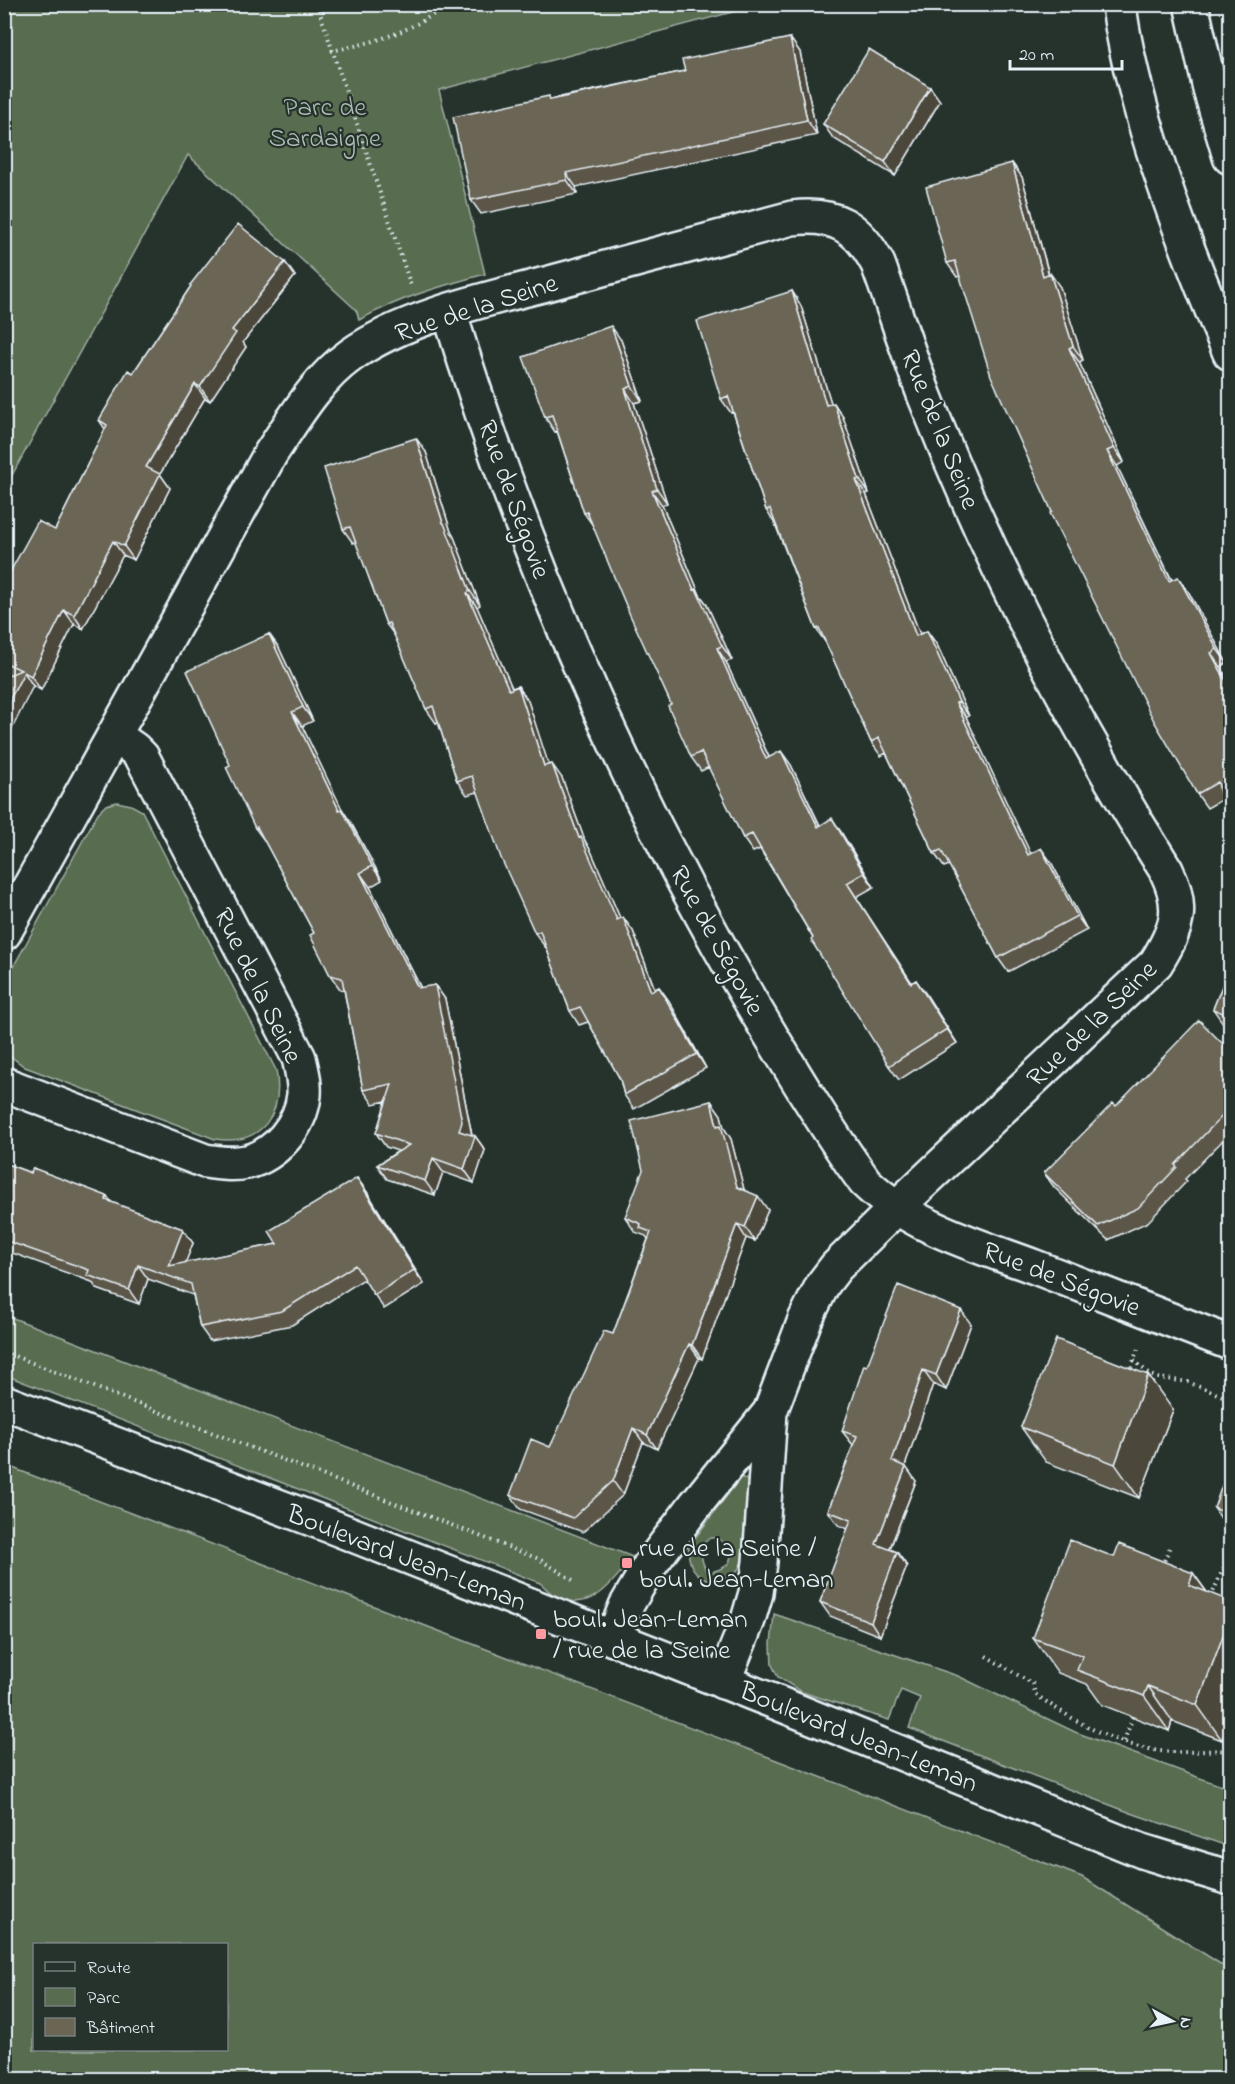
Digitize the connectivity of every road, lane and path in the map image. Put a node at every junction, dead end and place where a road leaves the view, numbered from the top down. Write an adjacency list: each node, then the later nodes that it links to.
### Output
1 (317, 4): 5 (path)
2 (448, 4): 5 (path)
3 (1119, 4): 9 (street)
4 (1191, 4): 6 (street)
5 (331, 51): 7 (path)
6 (1230, 157)
7 (414, 294)
8 (449, 311): 10 (street, Rue de la Seine); 13 (street, Rue de Ségovie); 13 (street, Rue de la Seine)
9 (1230, 352)
10 (114, 735): 11 (street, Rue de la Seine); 12 (street, Rue de la Seine)
11 (4, 933)
12 (4, 1083)
13 (896, 1208): 16 (street, Rue de Ségovie); 23 (street, Rue de la Seine)
14 (1230, 1243): 15 (path)
15 (1230, 1258)
16 (1151, 1312): 17 (street, Rue de Ségovie); 19 (path)
17 (1230, 1343)
18 (4, 1352): 27 (path, Boulevard Jean-Leman)
19 (1134, 1360): 20 (path); 21 (path)
20 (1126, 1380)
21 (1230, 1399)
22 (4, 1402): 29 (street, Boulevard Jean-Leman)
23 (770, 1412): 29 (street, Rue de la Seine); 31 (street, Rue de la Seine)
24 (1172, 1544): 26 (path)
25 (1223, 1569): 28 (path)
26 (1159, 1573)
27 (578, 1583)
28 (1209, 1603)
29 (614, 1639): 31 (street, Boulevard Jean-Leman)
30 (986, 1656): 33 (path)
31 (723, 1682): 35 (street, Boulevard Jean-Leman)
32 (1138, 1705): 33 (path)
33 (1124, 1741): 34 (path)
34 (1230, 1751)
35 (1142, 1851): 36 (street, Boulevard Jean-Leman); 37 (street, Boulevard Jean-Leman)
36 (1230, 1878)
37 (1230, 1901)

